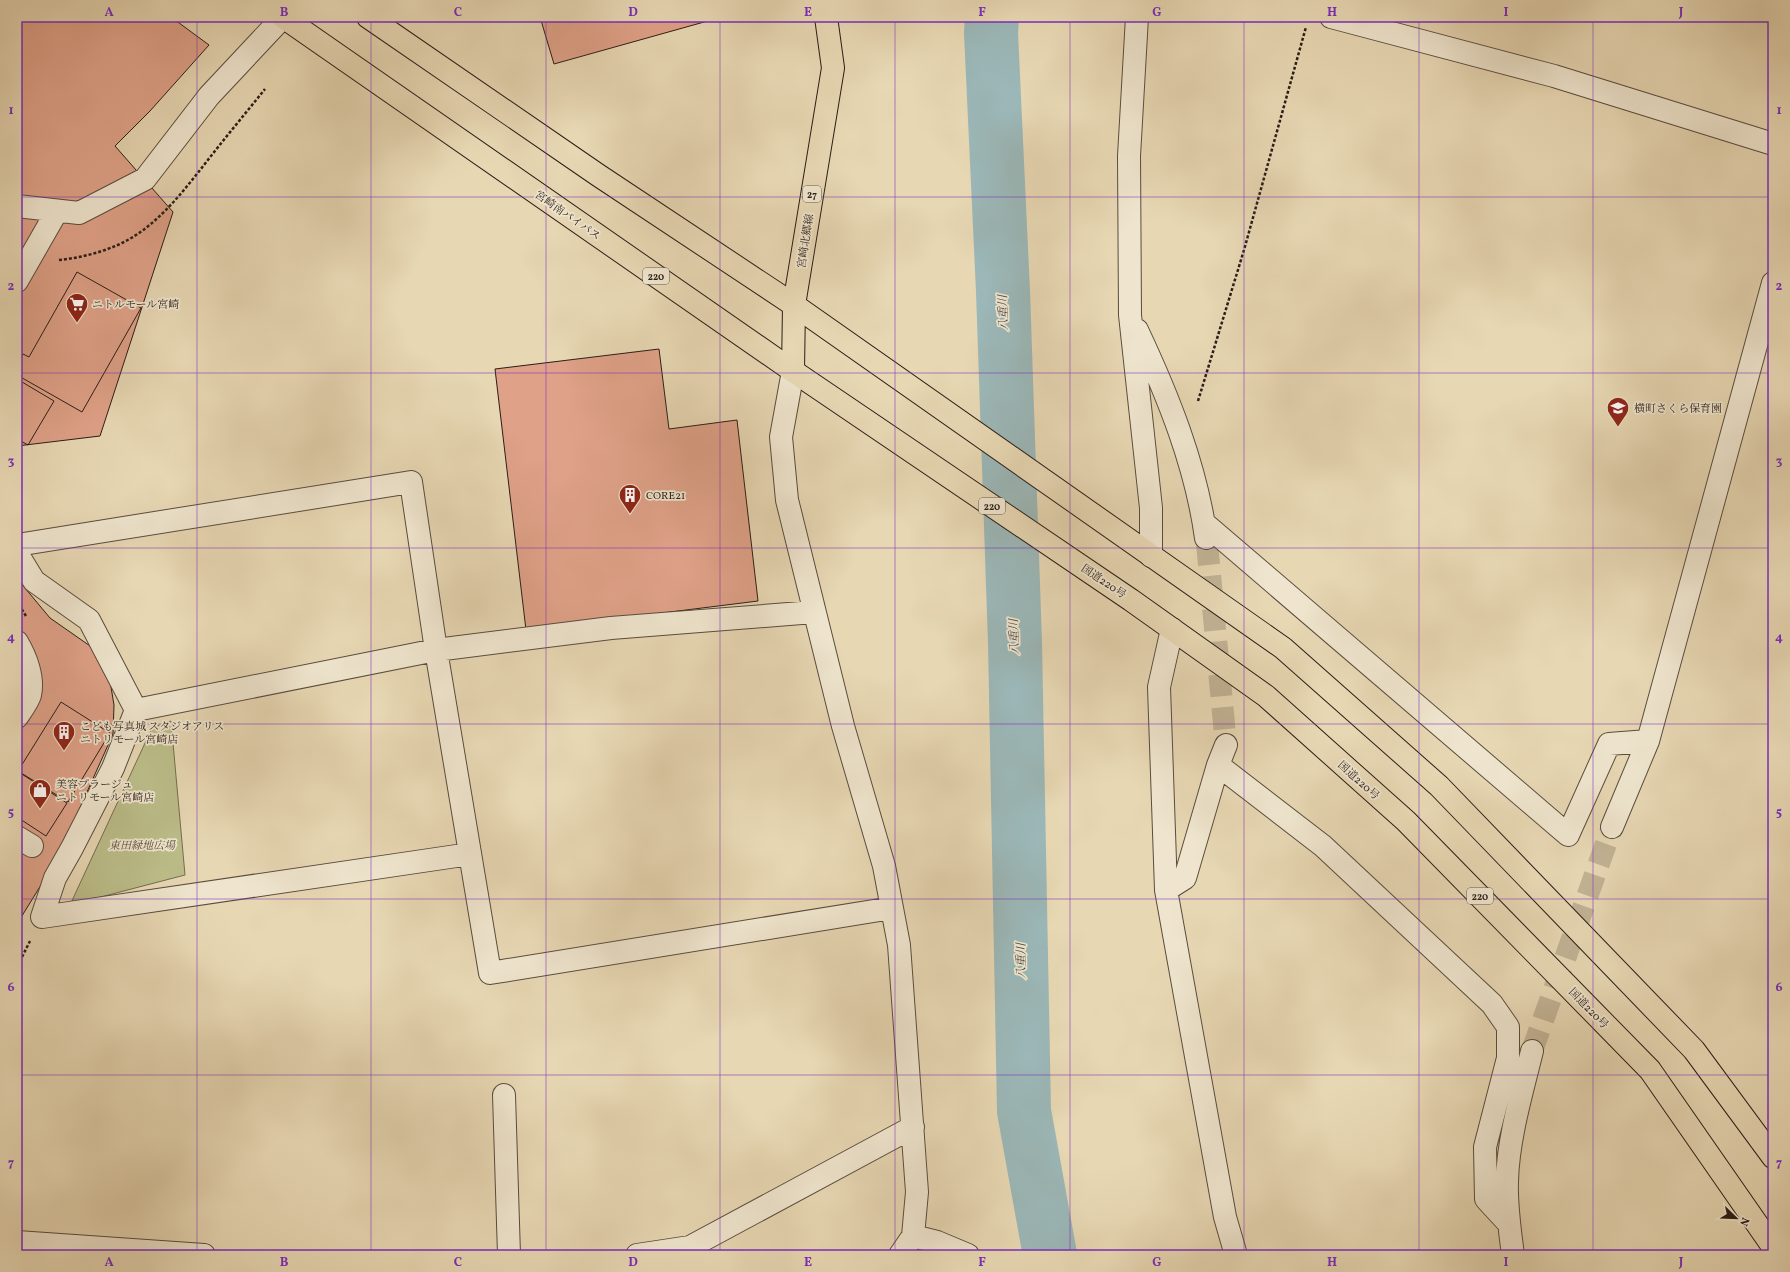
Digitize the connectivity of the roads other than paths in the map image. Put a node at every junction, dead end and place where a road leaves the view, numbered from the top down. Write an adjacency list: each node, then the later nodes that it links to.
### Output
1 (283, 17): 8 (street); 13 (main road, 宮崎南バイパス / 220)
2 (368, 17): 11 (main road)
3 (826, 17): 11 (main road, 宮崎北郷線 / 27)
4 (1137, 17): 12 (street)
5 (1331, 17): 6 (street)
6 (1773, 144)
7 (17, 206): 8 (street)
8 (58, 211): 9 (street)
9 (17, 281)
10 (1773, 283): 24 (street)
11 (794, 305): 13 (main road, 宮崎北郷線 / 27); 17 (main road)
12 (1130, 314): 17 (street); 24 (street)
13 (793, 371): 14 (main road, 宮崎南バイパス / 220); 18 (street)
14 (853, 412): 19 (main road, 国道220号 / 220)
15 (17, 545): 21 (street)
16 (17, 553): 22 (street)
17 (1151, 556): 32 (main road)
18 (814, 612): 21 (street); 28 (street)
19 (1172, 629): 27 (street); 36 (main road, 国道220号 / 220)
20 (17, 642): 23 (street)
21 (436, 650): 22 (street); 26 (street)
22 (136, 710): 26 (street)
23 (17, 717)
24 (1648, 741): 25 (street)
25 (1612, 828)
26 (470, 854): 28 (street)
27 (1166, 890): 33 (street); 44 (street)
28 (892, 908): 31 (street)
29 (1532, 1051): 33 (street)
30 (504, 1095): 40 (street)
31 (913, 1127): 34 (street); 38 (street)
32 (1773, 1157)
33 (1509, 1224): 45 (street)
34 (913, 1236): 42 (street); 43 (street)
35 (17, 1242): 37 (street)
36 (1773, 1247)
37 (37, 1249): 39 (street)
38 (699, 1251): 41 (street)
39 (204, 1255)
40 (508, 1255)
41 (637, 1255)
42 (900, 1255)
43 (968, 1255)
44 (1236, 1255)
45 (1513, 1255)

